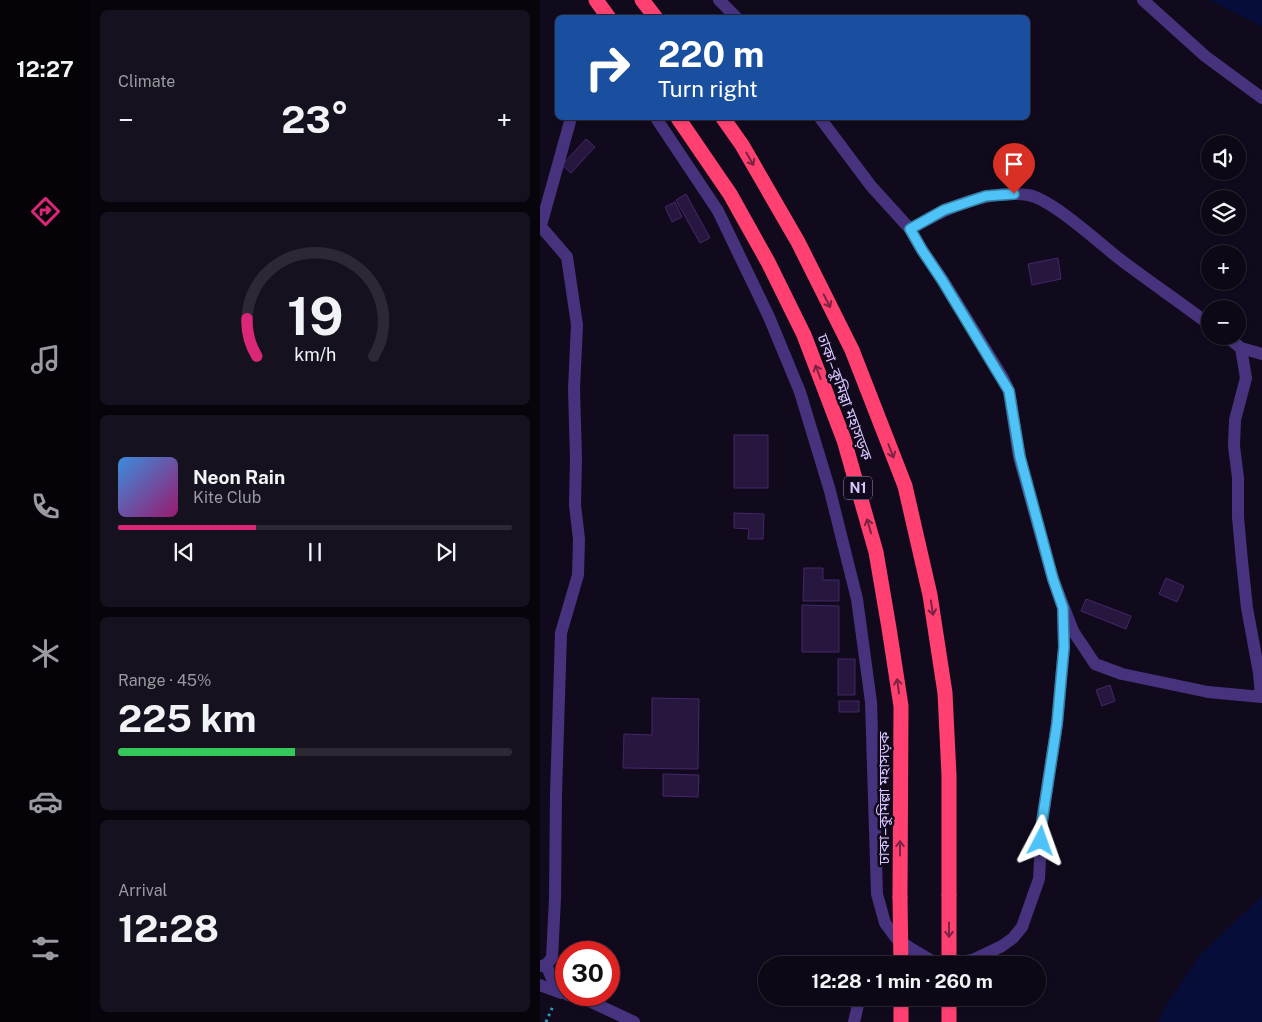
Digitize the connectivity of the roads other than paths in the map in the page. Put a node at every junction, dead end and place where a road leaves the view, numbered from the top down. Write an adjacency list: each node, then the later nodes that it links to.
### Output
1 (596, 0): 5 (highway)
2 (642, 0): 6 (highway)
3 (719, 0): 7 (street)
4 (1143, 0): 8 (street)
5 (607, 15)
6 (654, 15)
7 (734, 15)
8 (1262, 98)
9 (570, 120): 14 (street)
10 (657, 120): 20 (street)
11 (679, 120): 22 (highway, ঢাকা–কুমিল্লা মহাসড়ক / N1, one-way to 11, bridge)
12 (724, 120): 23 (highway, ঢাকা–কুমিল্লা মহাসড়ক, one-way to 23, bridge)
13 (822, 120): 15 (street)
14 (541, 228): 24 (street)
15 (910, 229): 16 (street); 20 (street)
16 (1201, 318)
17 (1237, 345): 18 (street)
18 (1241, 348): 19 (street); 21 (street)
19 (1262, 354)
20 (1063, 608): 21 (street)
21 (1262, 697)
22 (901, 956)
23 (949, 956)
24 (543, 966): 25 (street)
25 (555, 982)
26 (540, 985): 27 (street)
27 (555, 991)
28 (600, 1006): 32 (street)
29 (858, 1006): 33 (street)
30 (901, 1006): 34 (highway)
31 (949, 1006): 35 (highway)
32 (634, 1022)
33 (854, 1022)
34 (901, 1022)
35 (949, 1022)

